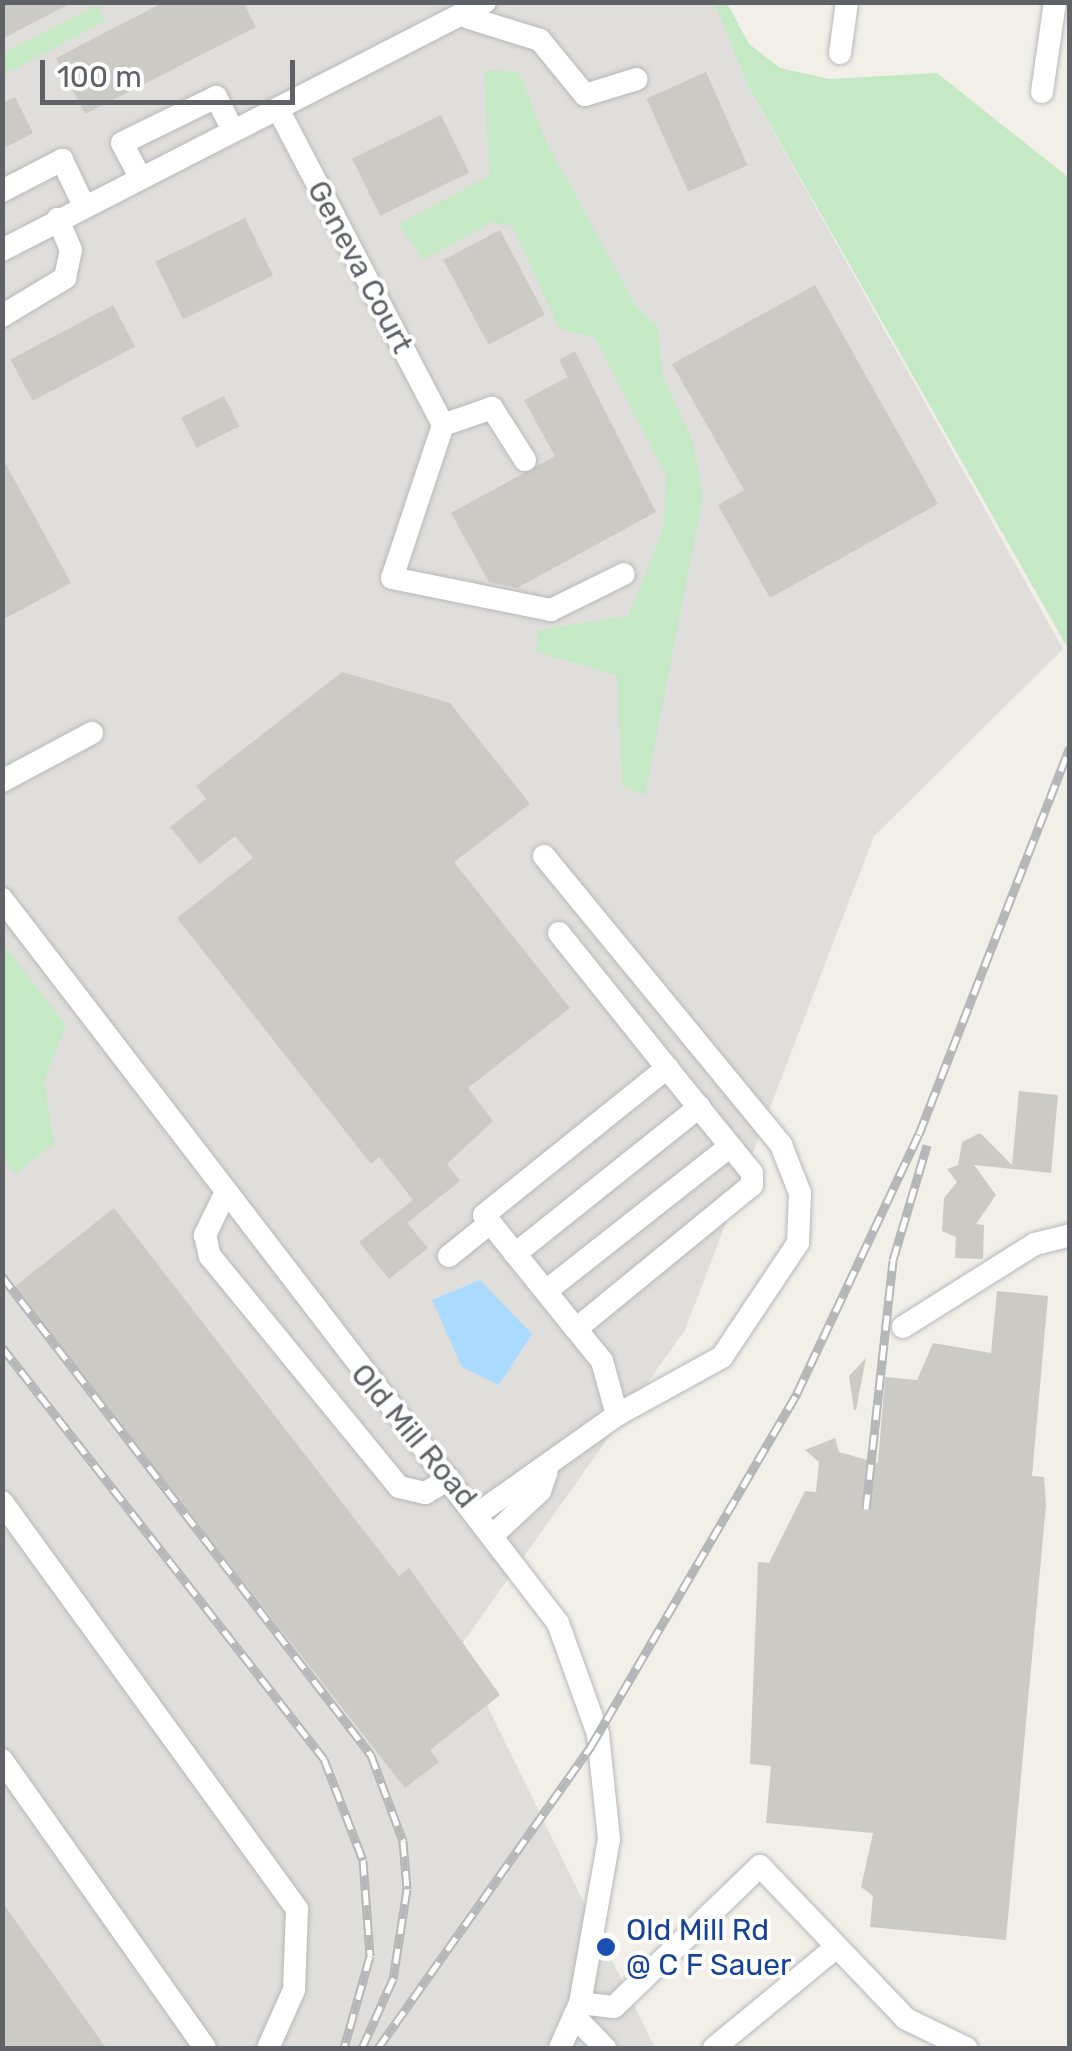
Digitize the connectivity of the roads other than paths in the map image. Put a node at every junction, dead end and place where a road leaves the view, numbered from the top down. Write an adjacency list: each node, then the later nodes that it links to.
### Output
1 (847, 2): 4 (street)
2 (1055, 2): 5 (street)
3 (477, 10): 6 (street); 7 (street)
4 (840, 52)
5 (1070, 72)
6 (637, 79)
7 (278, 109): 8 (street); 15 (street, Geneva Court)
8 (232, 130): 9 (street); 9 (street)
9 (140, 177): 11 (street)
10 (2, 191): 11 (street)
11 (84, 206): 12 (street)
12 (58, 219): 13 (street); 14 (street)
13 (2, 250)
14 (2, 316)
15 (443, 425): 16 (street); 17 (street)
16 (525, 460)
17 (624, 574)
18 (92, 733): 19 (street)
19 (2, 781)
20 (544, 856): 34 (street)
21 (2, 899): 26 (street, Old Mill Road)
22 (559, 933): 23 (street)
23 (667, 1068): 24 (street); 27 (street)
24 (699, 1107): 25 (street); 29 (street)
25 (730, 1146): 31 (street); 33 (street)
26 (225, 1194): 36 (street, Old Mill Road); 36 (street)
27 (490, 1223): 29 (street); 30 (street)
28 (1070, 1235): 32 (street)
29 (516, 1254): 31 (street)
30 (449, 1256)
31 (546, 1292): 33 (street)
32 (903, 1327)
33 (576, 1329): 34 (street)
34 (616, 1416): 35 (street)
35 (547, 1471): 38 (street); 39 (street)
36 (448, 1479): 38 (street, Old Mill Road)
37 (2, 1502): 44 (street)
38 (478, 1514): 39 (street, Old Mill Road)
39 (495, 1533): 42 (street, Old Mill Road)
40 (2, 1760): 43 (street)
41 (833, 1950): 42 (street); 47 (street); 48 (street)
42 (577, 2010): 45 (street, Old Mill Road); 46 (street)
43 (205, 2048)
44 (268, 2048)
45 (560, 2048)
46 (605, 2048)
47 (714, 2048)
48 (966, 2048)

